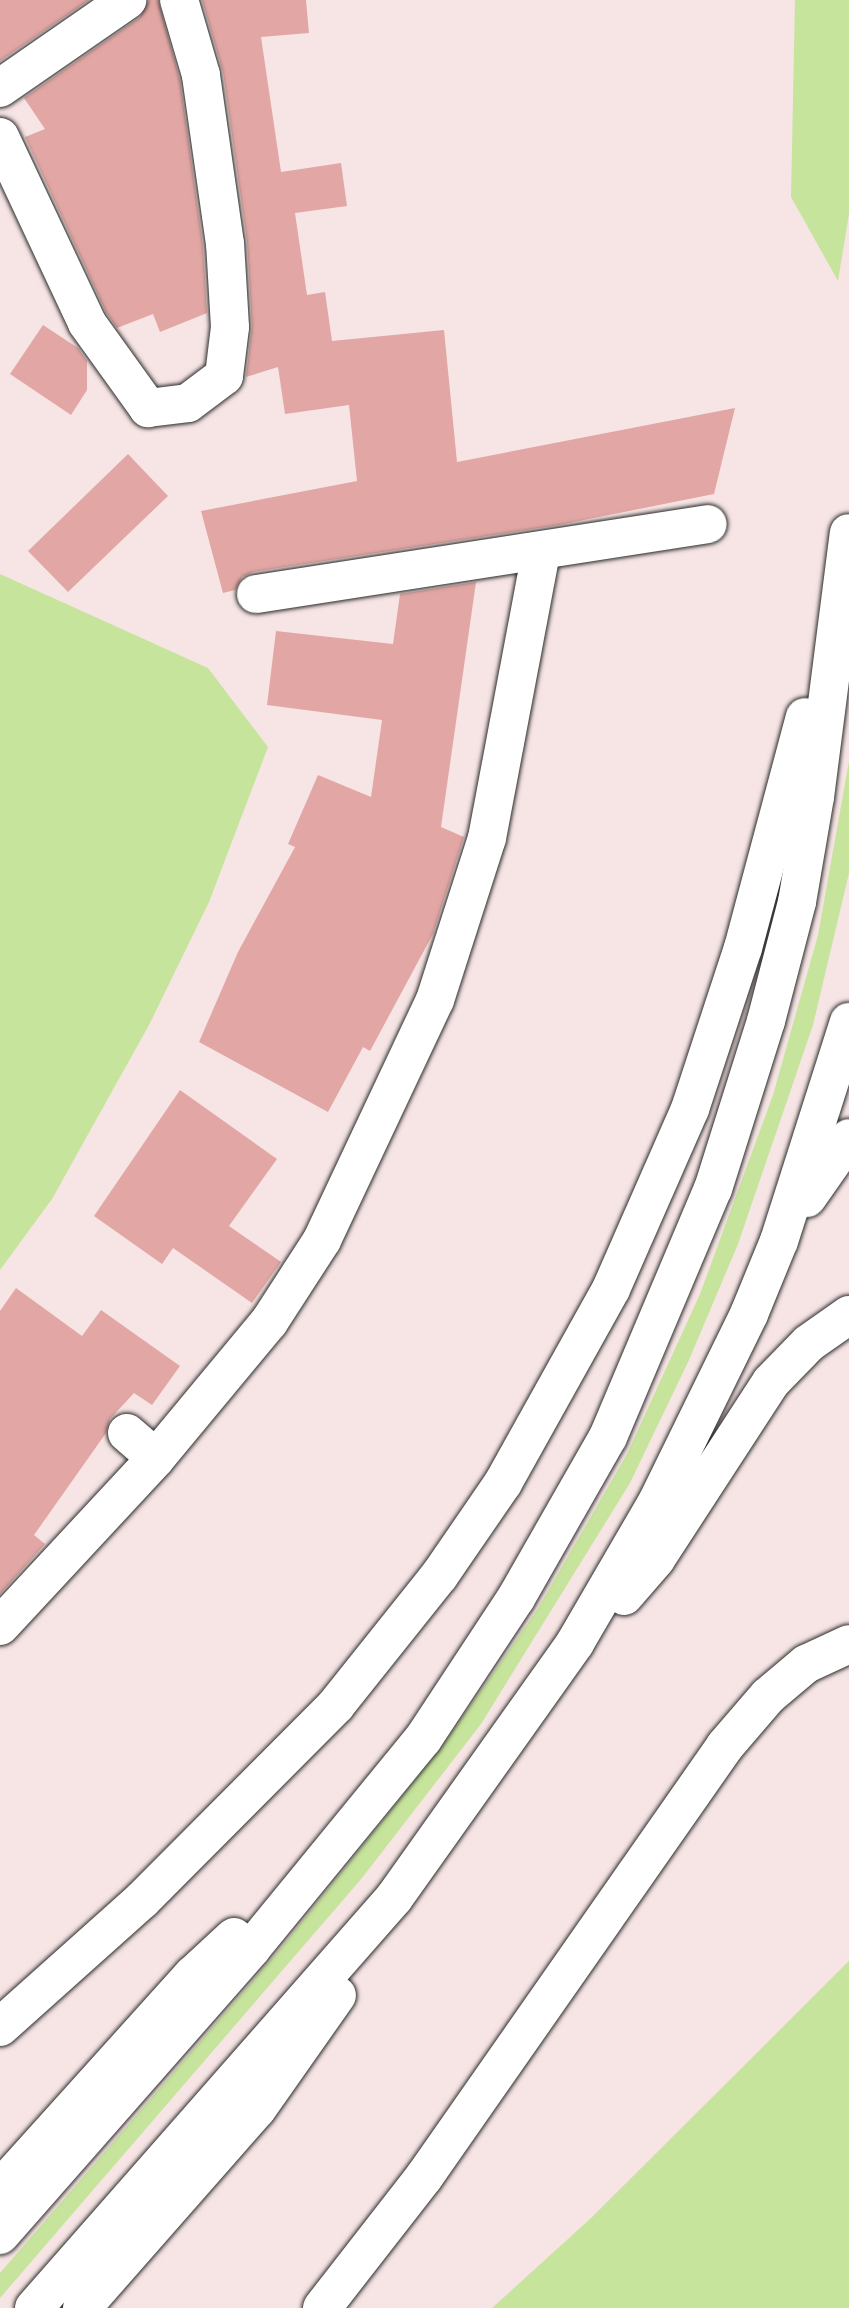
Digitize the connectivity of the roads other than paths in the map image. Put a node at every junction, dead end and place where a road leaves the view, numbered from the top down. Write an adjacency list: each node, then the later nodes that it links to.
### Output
1 (127, 0): 3 (main road)
2 (179, 0): 4 (main road)
3 (0, 88)
4 (0, 137)
5 (708, 524): 7 (main road)
6 (849, 533): 8 (main road)
7 (541, 553): 9 (main road); 15 (main road)
8 (843, 576): 19 (main road); 21 (main road)
9 (256, 594)
10 (849, 1022): 12 (main road)
11 (849, 1138): 12 (main road)
12 (779, 1241): 18 (main road)
13 (849, 1315): 18 (main road)
14 (127, 1433): 15 (main road)
15 (156, 1458): 16 (main road)
16 (0, 1626)
17 (849, 1644): 26 (main road)
18 (537, 1700): 20 (main road)
19 (331, 1853): 22 (main road); 23 (main road)
20 (394, 1898): 24 (main road); 25 (main road)
21 (0, 2027)
22 (0, 2189)
23 (0, 2235)
24 (34, 2308)
25 (82, 2308)
26 (322, 2308)

